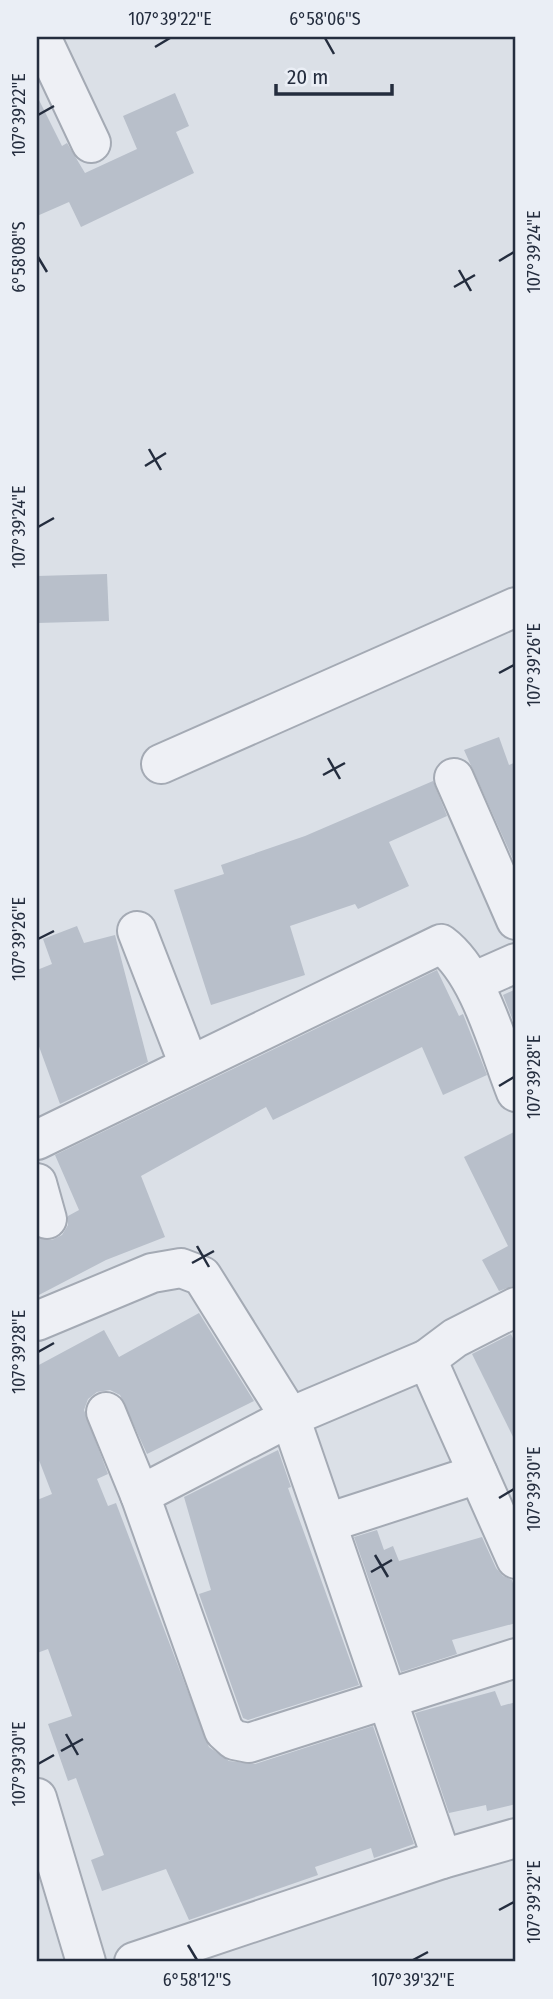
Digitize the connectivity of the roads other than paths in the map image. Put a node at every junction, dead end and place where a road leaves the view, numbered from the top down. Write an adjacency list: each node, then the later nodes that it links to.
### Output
1 (41, 37): 2 (street)
2 (91, 143)
3 (516, 607): 4 (street)
4 (161, 764)
5 (454, 778): 6 (street)
6 (516, 920)
7 (137, 931): 10 (street)
8 (516, 963): 9 (street)
9 (473, 982): 10 (street); 11 (street)
10 (189, 1065): 12 (street)
11 (516, 1092)
12 (37, 1140)
13 (37, 1183): 14 (street)
14 (47, 1219)
15 (516, 1307): 17 (street)
16 (37, 1321): 19 (street)
17 (427, 1359): 19 (street); 20 (street)
18 (106, 1412): 21 (street)
19 (290, 1418): 21 (street); 22 (street)
20 (478, 1474): 22 (street); 23 (street)
21 (140, 1494): 25 (street)
22 (327, 1523): 25 (street)
23 (516, 1559)
24 (516, 1658): 25 (street)
25 (388, 1698): 28 (street)
26 (37, 1798): 29 (street)
27 (516, 1838): 28 (street)
28 (442, 1859): 30 (street)
29 (86, 1962)
30 (134, 1962)

